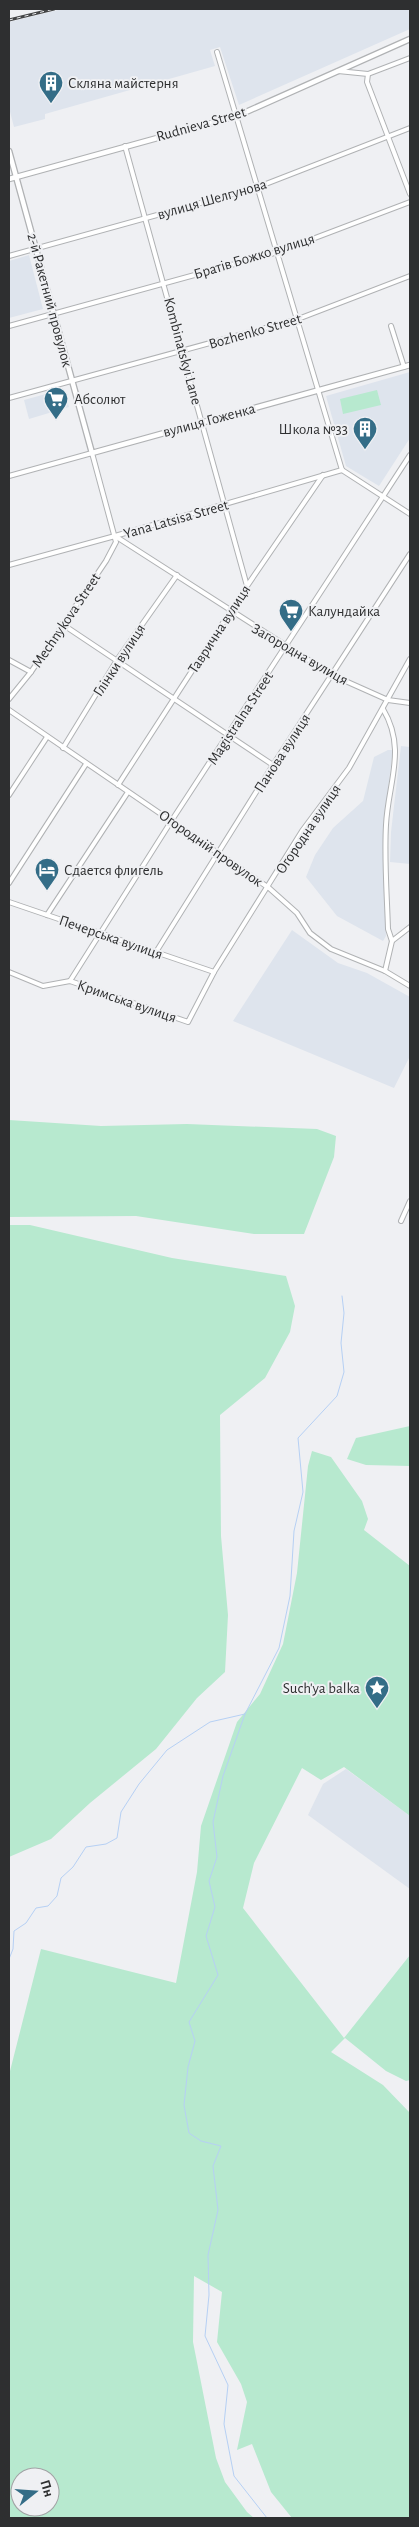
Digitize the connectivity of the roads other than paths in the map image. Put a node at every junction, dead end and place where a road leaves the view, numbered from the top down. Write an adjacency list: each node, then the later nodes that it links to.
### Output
1 (410, 39): 4 (street)
2 (216, 52): 6 (street)
3 (410, 58): 5 (street, Rudnieva Street)
4 (338, 71): 5 (street, Rudnieva Street); 6 (street, Rudnieva Street)
5 (368, 74): 8 (street)
6 (237, 116): 9 (street, Rudnieva Street); 13 (street)
7 (410, 128): 8 (street, вулиця Шелгунова)
8 (387, 137): 13 (street, вулиця Шелгунова); 14 (street)
9 (126, 146): 11 (street, Rudnieva Street); 16 (street, Kombinatskyi Lane)
10 (9, 151): 11 (street, 2-й Ракетний провулок)
11 (16, 177): 12 (street, Rudnieva Street); 17 (street, 2-й Ракетний провулок)
12 (9, 179)
13 (258, 187): 16 (street, вулиця Шелгунова); 18 (street)
14 (410, 194)
15 (410, 202): 18 (street, Братів Божко вулиця)
16 (146, 218): 17 (street, вулиця Шелгунова); 21 (street, Kombinatskyi Lane)
17 (36, 248): 19 (street, вулиця Шелгунова); 22 (street, 2-й Ракетний провулок)
18 (278, 252): 21 (street, Братів Божко вулиця); 23 (street)
19 (9, 256)
20 (410, 276): 23 (street, Bozhenko Street)
21 (165, 283): 22 (street, Братів Божко вулиця); 26 (street, Kombinatskyi Lane)
22 (53, 314): 24 (street, Братів Божко вулиця); 29 (street, 2-й Ракетний провулок)
23 (298, 320): 26 (street, Bozhenko Street); 30 (street)
24 (9, 326)
25 (391, 326): 28 (street)
26 (180, 352): 29 (street, Bozhenko Street); 32 (street, Kombinatskyi Lane)
27 (410, 365): 28 (street, вулиця Гоженка)
28 (404, 367): 30 (street, вулиця Гоженка)
29 (72, 382): 31 (street, Bozhenko Street); 33 (street, 2-й Ракетний провулок)
30 (318, 390): 32 (street, вулиця Гоженка); 35 (street)
31 (9, 398)
32 (202, 422): 33 (street, вулиця Гоженка); 39 (street, Kombinatskyi Lane)
33 (92, 453): 37 (street, вулиця Гоженка); 41 (street, 2-й Ракетний провулок)
34 (410, 454): 38 (street, Magistralna Street)
35 (342, 470): 36 (street, Yana Latsisa Street); 38 (street)
36 (323, 475): 39 (street, Yana Latsisa Street); 45 (street, Таврична вулиця)
37 (9, 476)
38 (384, 497): 40 (street); 48 (street, Magistralna Street)
39 (223, 505): 41 (street, Yana Latsisa Street); 45 (street, Kombinatskyi Lane)
40 (410, 514)
41 (115, 536): 43 (street, Yana Latsisa Street); 44 (street, Загородна вулиця); 47 (street, Mechnykova Street)
42 (410, 554): 53 (street, Панова вулиця)
43 (9, 565)
44 (177, 575): 46 (street, Загородна вулиця); 51 (street, Глінки вулиця)
45 (247, 586): 46 (street, Таврична вулиця)
46 (232, 613): 48 (street, Загородна вулиця); 54 (street, Таврична вулиця)
47 (62, 624): 51 (street); 52 (street, Mechnykova Street)
48 (286, 647): 53 (street, Загородна вулиця); 60 (street, Magistralna Street)
49 (410, 659): 56 (street, Огородна вулиця)
50 (9, 660): 52 (street)
51 (116, 660): 54 (street); 62 (street, Глінки вулиця)
52 (31, 672): 55 (street, Mechnykova Street)
53 (332, 676): 56 (street, Загородна вулиця); 64 (street, Панова вулиця)
54 (174, 698): 60 (street); 65 (street, Таврична вулиця)
55 (9, 699)
56 (388, 700): 57 (street, Загородна вулиця); 58 (street, Огородна вулиця)
57 (410, 703)
58 (383, 709): 71 (street, Огородна вулиця); 76 (street)
59 (9, 710): 61 (street, Огородній провулок)
60 (228, 735): 64 (street); 68 (street, Magistralna Street)
61 (47, 737): 62 (street, Огородній провулок); 67 (street)
62 (63, 748): 63 (street, Огородній провулок)
63 (86, 764): 65 (street, Огородній провулок); 70 (street)
64 (273, 764): 69 (street, Панова вулиця)
65 (118, 785): 66 (street, Огородній провулок)
66 (128, 792): 68 (street, Огородній провулок); 73 (street)
67 (9, 795)
68 (172, 820): 69 (street, Огородній провулок); 75 (street, Magistralna Street)
69 (219, 853): 71 (street, Огородній провулок); 77 (street, Панова вулиця)
70 (9, 883)
71 (269, 888): 78 (street, Огородній провулок); 80 (street, Огородна вулиця)
72 (9, 902): 73 (street, Печерська вулиця)
73 (47, 915): 75 (street, Печерська вулиця)
74 (410, 928): 76 (street)
75 (99, 933): 77 (street, Печерська вулиця); 81 (street, Magistralna Street)
76 (392, 941): 78 (street)
77 (156, 952): 80 (street, Печерська вулиця)
78 (385, 971): 82 (street, Огородній провулок)
79 (9, 972): 81 (street, Кримська вулиця)
80 (214, 972): 83 (street, Огородна вулиця)
81 (70, 981): 83 (street, Кримська вулиця)
82 (410, 986)
83 (188, 1022)
84 (410, 1201): 85 (street)
85 (401, 1220)

